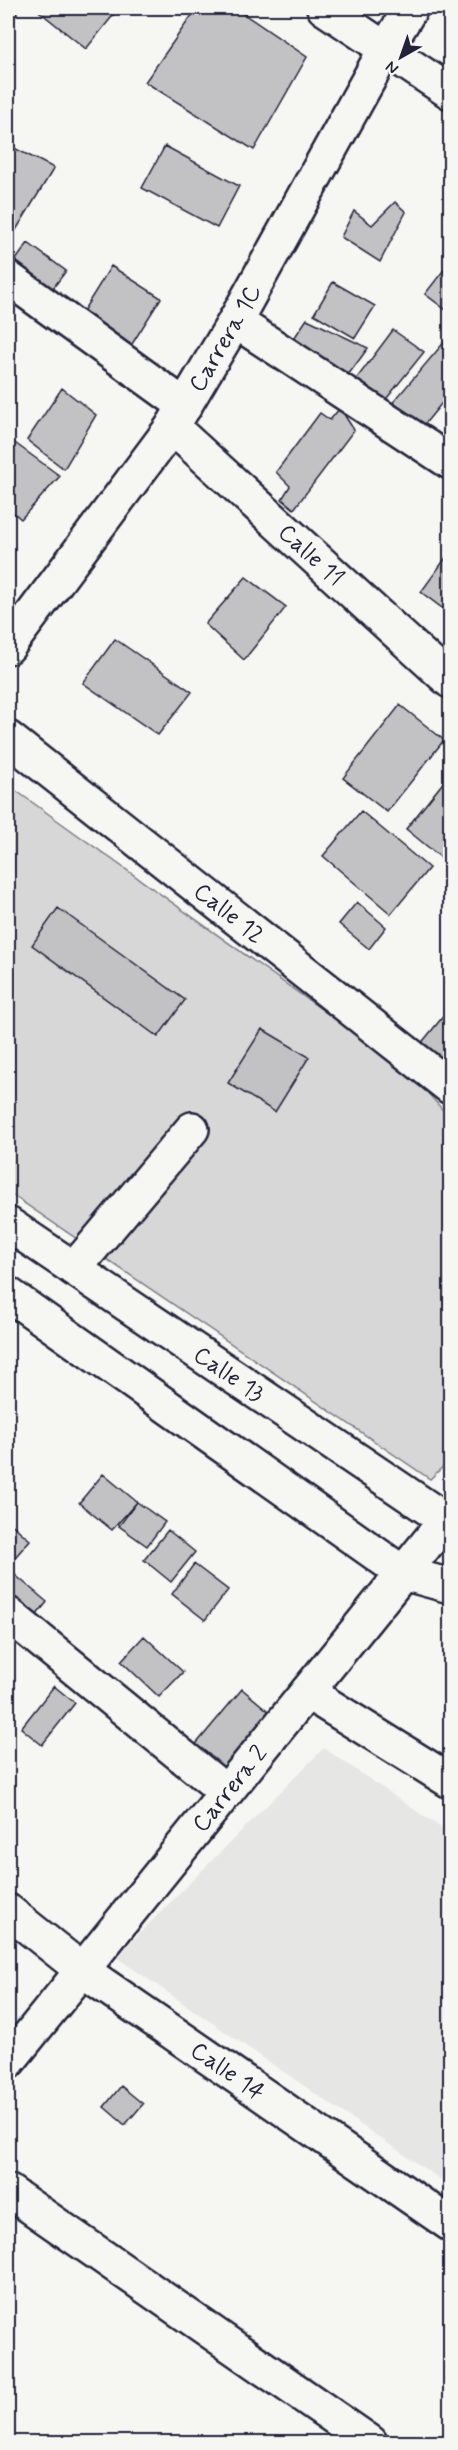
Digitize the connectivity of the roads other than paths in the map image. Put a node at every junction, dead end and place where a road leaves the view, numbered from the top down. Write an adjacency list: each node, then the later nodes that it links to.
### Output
1 (324, 8): 3 (street)
2 (411, 8): 3 (street, Carrera 1C)
3 (385, 50): 4 (street); 6 (street, Carrera 1C)
4 (450, 92)
5 (8, 278): 7 (street, Calle 11)
6 (236, 321): 7 (street, Carrera 1C); 8 (street)
7 (179, 416): 9 (street, Carrera 1C); 10 (street, Calle 11)
8 (450, 462)
9 (8, 647)
10 (450, 681)
11 (8, 738): 12 (street, Calle 12)
12 (450, 1088)
13 (192, 1129): 15 (street)
14 (8, 1224): 15 (street, Calle 13)
15 (74, 1269): 17 (street, Calle 13)
16 (8, 1294): 18 (street)
17 (449, 1520): 18 (street, Carrera 2)
18 (403, 1573): 19 (street); 21 (street, Carrera 2)
19 (450, 1586)
20 (8, 1614): 23 (street)
21 (307, 1692): 22 (street); 23 (street, Carrera 2)
22 (450, 1781)
23 (226, 1792): 25 (street, Carrera 2)
24 (8, 1911): 25 (street, Calle 14)
25 (82, 1970): 26 (street, Carrera 2); 28 (street, Calle 14)
26 (8, 2062)
27 (8, 2191): 29 (street)
28 (450, 2224)
29 (370, 2442)

